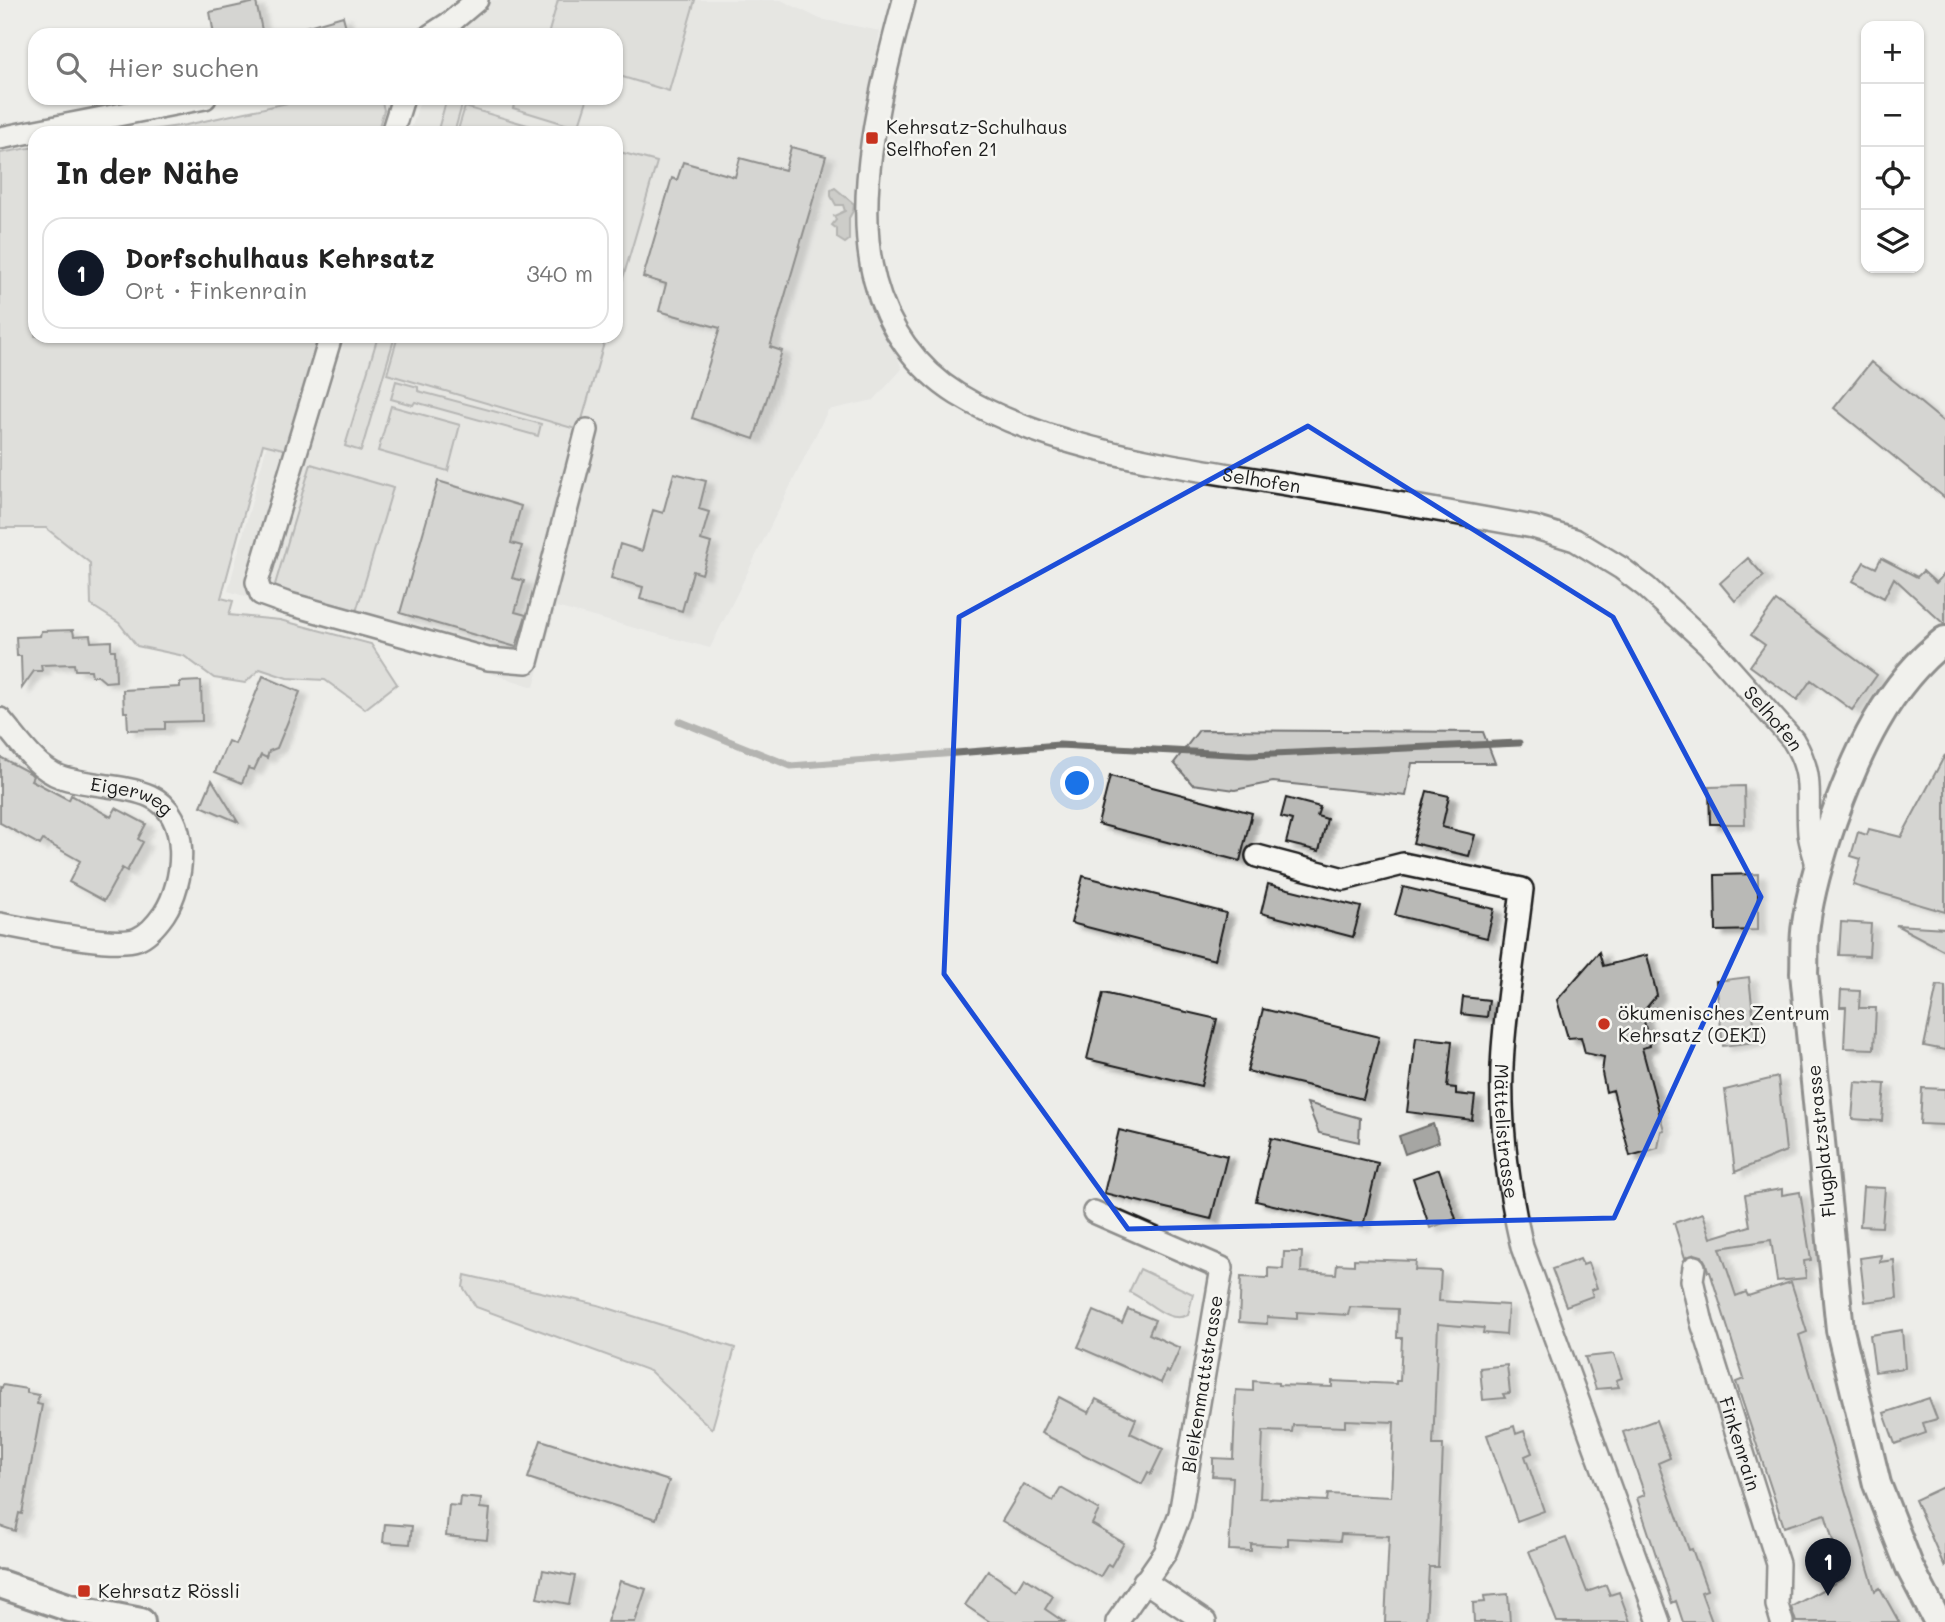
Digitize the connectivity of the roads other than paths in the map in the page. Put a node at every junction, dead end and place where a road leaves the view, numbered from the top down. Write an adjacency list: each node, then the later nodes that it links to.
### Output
1 (477, 0): 3 (street)
2 (904, 0): 15 (street, Selhofen)
3 (440, 28)
4 (169, 105): 6 (street)
5 (400, 105): 7 (street)
6 (62, 126)
7 (394, 126)
8 (28, 133): 9 (street)
9 (0, 138)
10 (329, 343): 11 (street)
11 (587, 430)
12 (1945, 640): 15 (street, Flugplatzstrasse)
13 (0, 719): 16 (street, Eigerweg)
14 (1258, 856): 25 (street, Mättelistrasse)
15 (1817, 866): 27 (street, Flugplatzstrasse)
16 (0, 924)
17 (1094, 1212): 19 (street, Bleikenmattstrasse)
18 (1694, 1267): 26 (street, Finkenrain)
19 (1144, 1581): 23 (street, Bleikenmattstrasse); 24 (street)
20 (0, 1584): 21 (street)
21 (68, 1615): 22 (street)
22 (141, 1622)
23 (1117, 1622)
24 (1205, 1622)
25 (1659, 1622)
26 (1782, 1622)
27 (1938, 1622)

